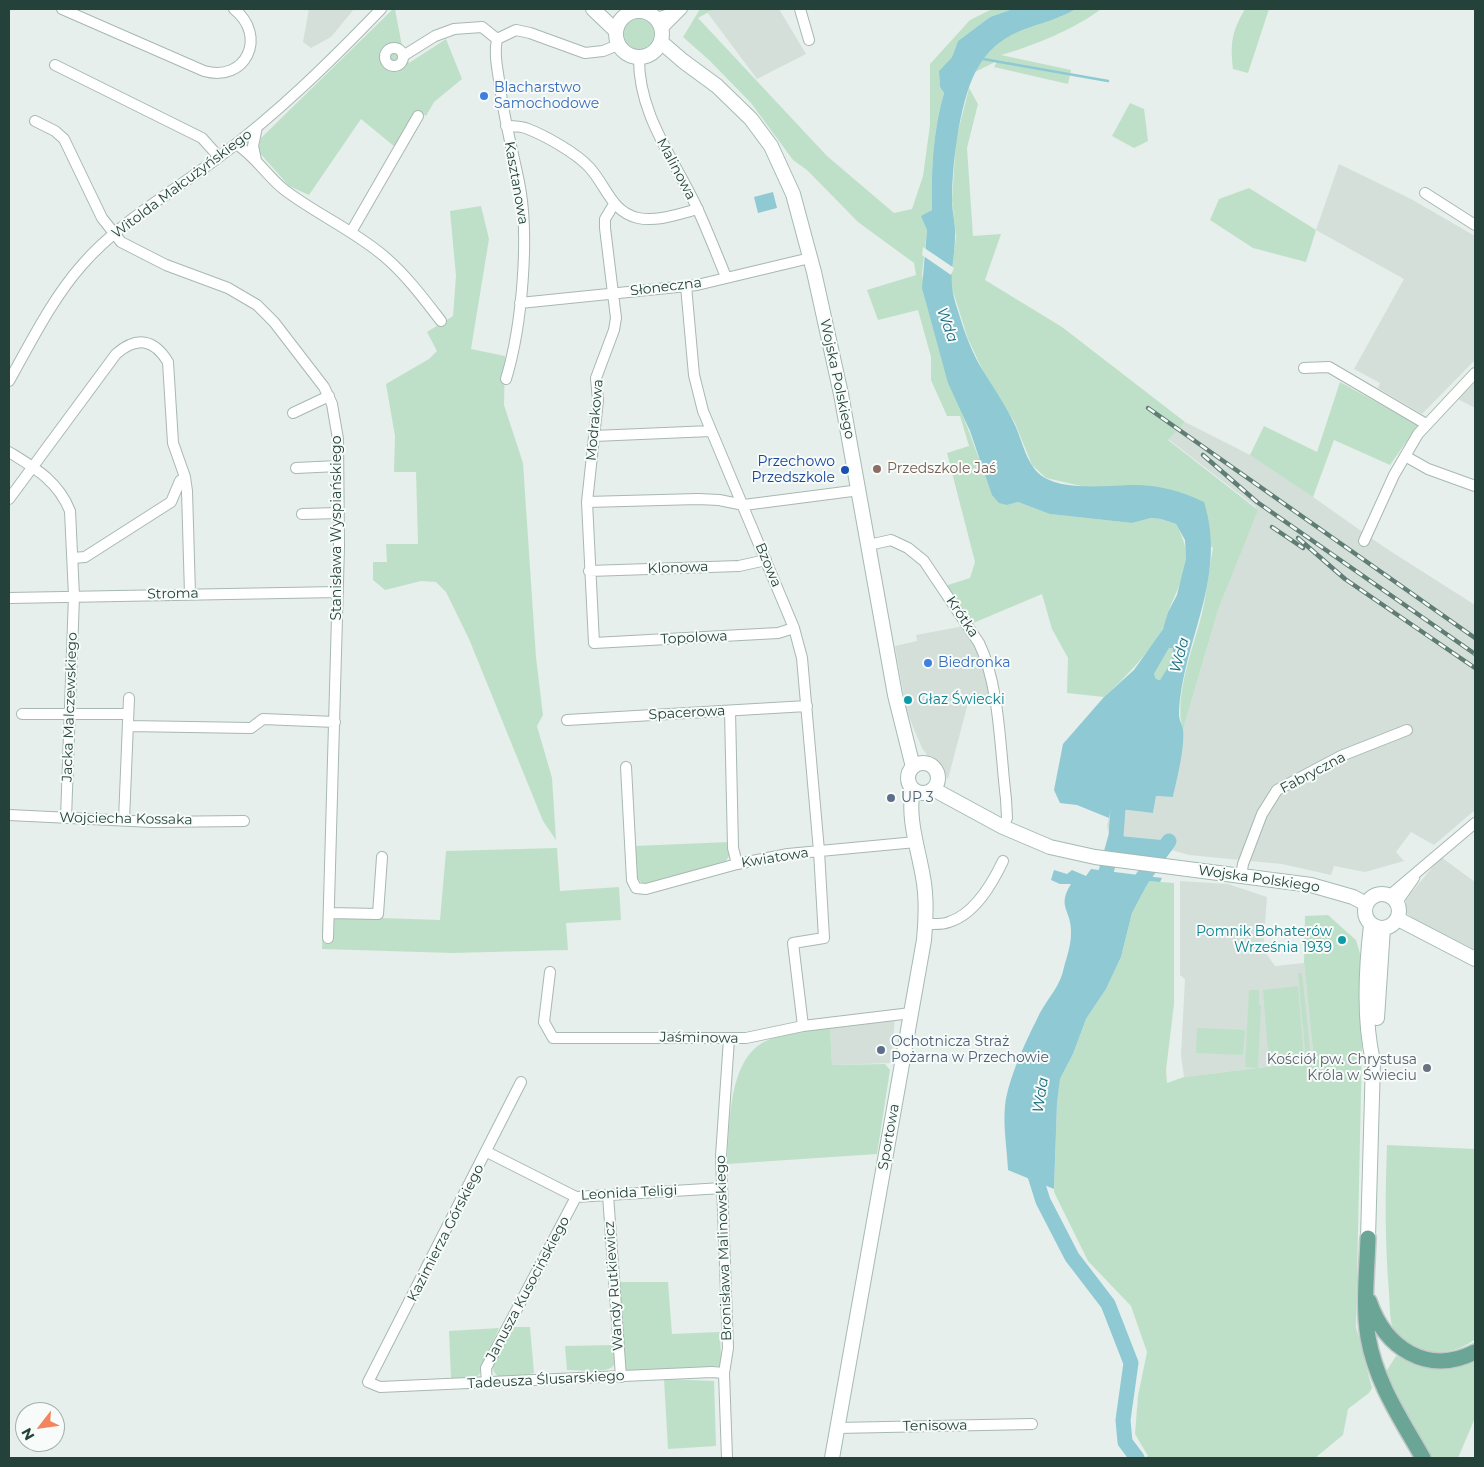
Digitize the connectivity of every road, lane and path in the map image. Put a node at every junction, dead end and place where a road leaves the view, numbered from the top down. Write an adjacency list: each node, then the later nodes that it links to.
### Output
1 (62, 9): 2 (street)
2 (234, 9)
3 (381, 9): 19 (street, Witolda Małcużyńskiego)
4 (593, 9): 10 (street)
5 (599, 9): 8 (street)
6 (682, 9): 9 (street)
7 (800, 9): 12 (street)
8 (636, 11): 9 (street, Wojska Polskiego); 10 (street)
9 (659, 35): 14 (street); 29 (street, Wojska Polskiego)
10 (617, 38): 11 (street); 14 (street)
11 (496, 39): 13 (street); 18 (street, Kasztanowa)
12 (809, 40)
13 (403, 56)
14 (639, 58): 25 (street, Malinowa)
15 (54, 64): 21 (street)
16 (418, 116): 27 (street)
17 (35, 121): 28 (street, Stanisława Wyspiańskiego)
18 (506, 126): 24 (street); 33 (street, Kasztanowa)
19 (256, 127): 20 (street, Witolda Małcużyńskiego); 22 (street)
20 (236, 144): 21 (street, Witolda Małcużyńskiego); 22 (street)
21 (219, 157): 28 (street, Witolda Małcużyńskiego)
22 (258, 163): 27 (street)
23 (1425, 193): 26 (street)
24 (614, 204): 25 (street); 32 (street, Modrakowa)
25 (698, 209): 30 (street, Malinowa)
26 (1475, 225)
27 (351, 232): 34 (street)
28 (114, 234): 38 (street, Witolda Małcużyńskiego); 39 (street, Stanisława Wyspiańskiego)
29 (810, 258): 30 (street, Słoneczna); 52 (street, Wojska Polskiego)
30 (726, 277): 31 (street, Słoneczna)
31 (686, 286): 32 (street, Słoneczna); 42 (street, Bzowa)
32 (613, 294): 33 (street, Słoneczna); 43 (street, Modrakowa)
33 (520, 303): 37 (street, Kasztanowa)
34 (441, 321)
35 (1304, 368): 41 (street)
36 (1475, 373): 41 (street)
37 (506, 379)
38 (9, 381)
39 (329, 396): 40 (street); 46 (street, Stanisława Wyspiańskiego)
40 (293, 413)
41 (1426, 424): 45 (street)
42 (711, 431): 43 (street); 50 (street, Bzowa)
43 (594, 436): 55 (street, Modrakowa)
44 (9, 452): 47 (street, Jacka Malczewskiego)
45 (1405, 456): 51 (street); 59 (street)
46 (338, 466): 48 (street); 57 (street, Stanisława Wyspiańskiego)
47 (33, 467): 49 (street); 53 (street); 61 (street, Jacka Malczewskiego)
48 (296, 468)
49 (185, 476): 61 (street); 65 (street)
50 (733, 482): 54 (street); 56 (street, Bzowa)
51 (1475, 486)
52 (860, 490): 56 (street); 60 (street, Wojska Polskiego)
53 (9, 499)
54 (719, 500): 55 (street); 56 (street)
55 (586, 502): 63 (street, Modrakowa)
56 (744, 506): 62 (street, Bzowa)
57 (339, 513): 58 (street); 64 (street, Stanisława Wyspiańskiego)
58 (302, 514)
59 (1364, 541)
60 (869, 545): 80 (street, Wojska Polskiego); 88 (street, Krótka)
61 (73, 558): 66 (street, Jacka Malczewskiego)
62 (766, 560): 63 (street, Klonowa); 68 (street, Bzowa)
63 (589, 571): 69 (street, Modrakowa)
64 (338, 592): 65 (street, Stroma); 77 (street, Stanisława Wyspiańskiego)
65 (190, 594): 66 (street, Stroma)
66 (74, 596): 67 (street, Stroma); 73 (street, Jacka Malczewskiego)
67 (9, 598)
68 (794, 628): 69 (street, Topolowa); 71 (street, Bzowa)
69 (594, 643)
70 (129, 698): 75 (street)
71 (807, 706): 72 (street, Spacerowa); 90 (street, Bzowa)
72 (730, 711): 76 (street, Spacerowa); 93 (street)
73 (70, 713): 74 (street); 75 (street); 84 (street, Jacka Malczewskiego)
74 (22, 714)
75 (128, 714): 78 (street)
76 (567, 720)
77 (335, 722): 78 (street); 97 (street, Stanisława Wyspiańskiego)
78 (128, 726): 85 (street)
79 (1407, 730): 94 (street, Fabryczna)
80 (918, 765): 82 (street); 82 (street, Wojska Polskiego)
81 (626, 767): 93 (street, Kwiatowa)
82 (926, 788): 88 (street); 89 (street, Sportowa)
83 (9, 815): 84 (street, Wojciecha Kossaka)
84 (66, 818): 85 (street, Wojciecha Kossaka)
85 (124, 820): 86 (street, Wojciecha Kossaka)
86 (244, 821)
87 (1475, 823): 95 (street)
88 (1003, 828): 94 (street, Wojska Polskiego)
89 (916, 842): 90 (street, Kwiatowa); 99 (street, Sportowa)
90 (819, 851): 93 (street, Kwiatowa); 105 (street, Bzowa)
91 (382, 857): 97 (street)
92 (1003, 861): 99 (street)
93 (737, 864)
94 (1241, 876): 96 (street, Wojska Polskiego)
95 (1394, 899): 96 (street); 98 (street)
96 (1366, 904): 100 (street)
97 (329, 914): 101 (street, Stanisława Wyspiańskiego)
98 (1398, 919): 100 (street); 102 (street)
99 (925, 924): 104 (street, Sportowa)
100 (1377, 926): 112 (street)
101 (328, 938)
102 (1475, 958)
103 (550, 972): 106 (street, Jaśminowa)
104 (911, 1013): 105 (street, Jaśminowa); 120 (street, Sportowa)
105 (803, 1026): 106 (street, Jaśminowa)
106 (729, 1039): 109 (street, Bronisława Malinowskiego)
107 (520, 1082): 108 (street, Kazimierza Górskiego)
108 (487, 1152): 111 (street, Leonida Teligi); 117 (street, Kazimierza Górskiego)
109 (722, 1188): 110 (street, Leonida Teligi); 115 (street, Bronisława Malinowskiego)
110 (608, 1195): 111 (street, Leonida Teligi); 116 (street, Wandy Rutkiewicz)
111 (576, 1197): 118 (street, Janusza Kusocińskiego)
112 (1368, 1238): 113 (main road)
113 (1366, 1290): 114 (main road); 123 (main road)
114 (1475, 1352)
115 (724, 1373): 116 (street, Tadeusza Ślusarskiego); 121 (street, Bronisława Malinowskiego)
116 (621, 1377): 118 (street, Tadeusza Ślusarskiego)
117 (368, 1382): 118 (street, Tadeusza Ślusarskiego)
118 (487, 1383)
119 (1032, 1424): 120 (street, Tenisowa)
120 (837, 1428): 122 (street, Sportowa)
121 (727, 1458)
122 (832, 1458)
123 (1423, 1458)

